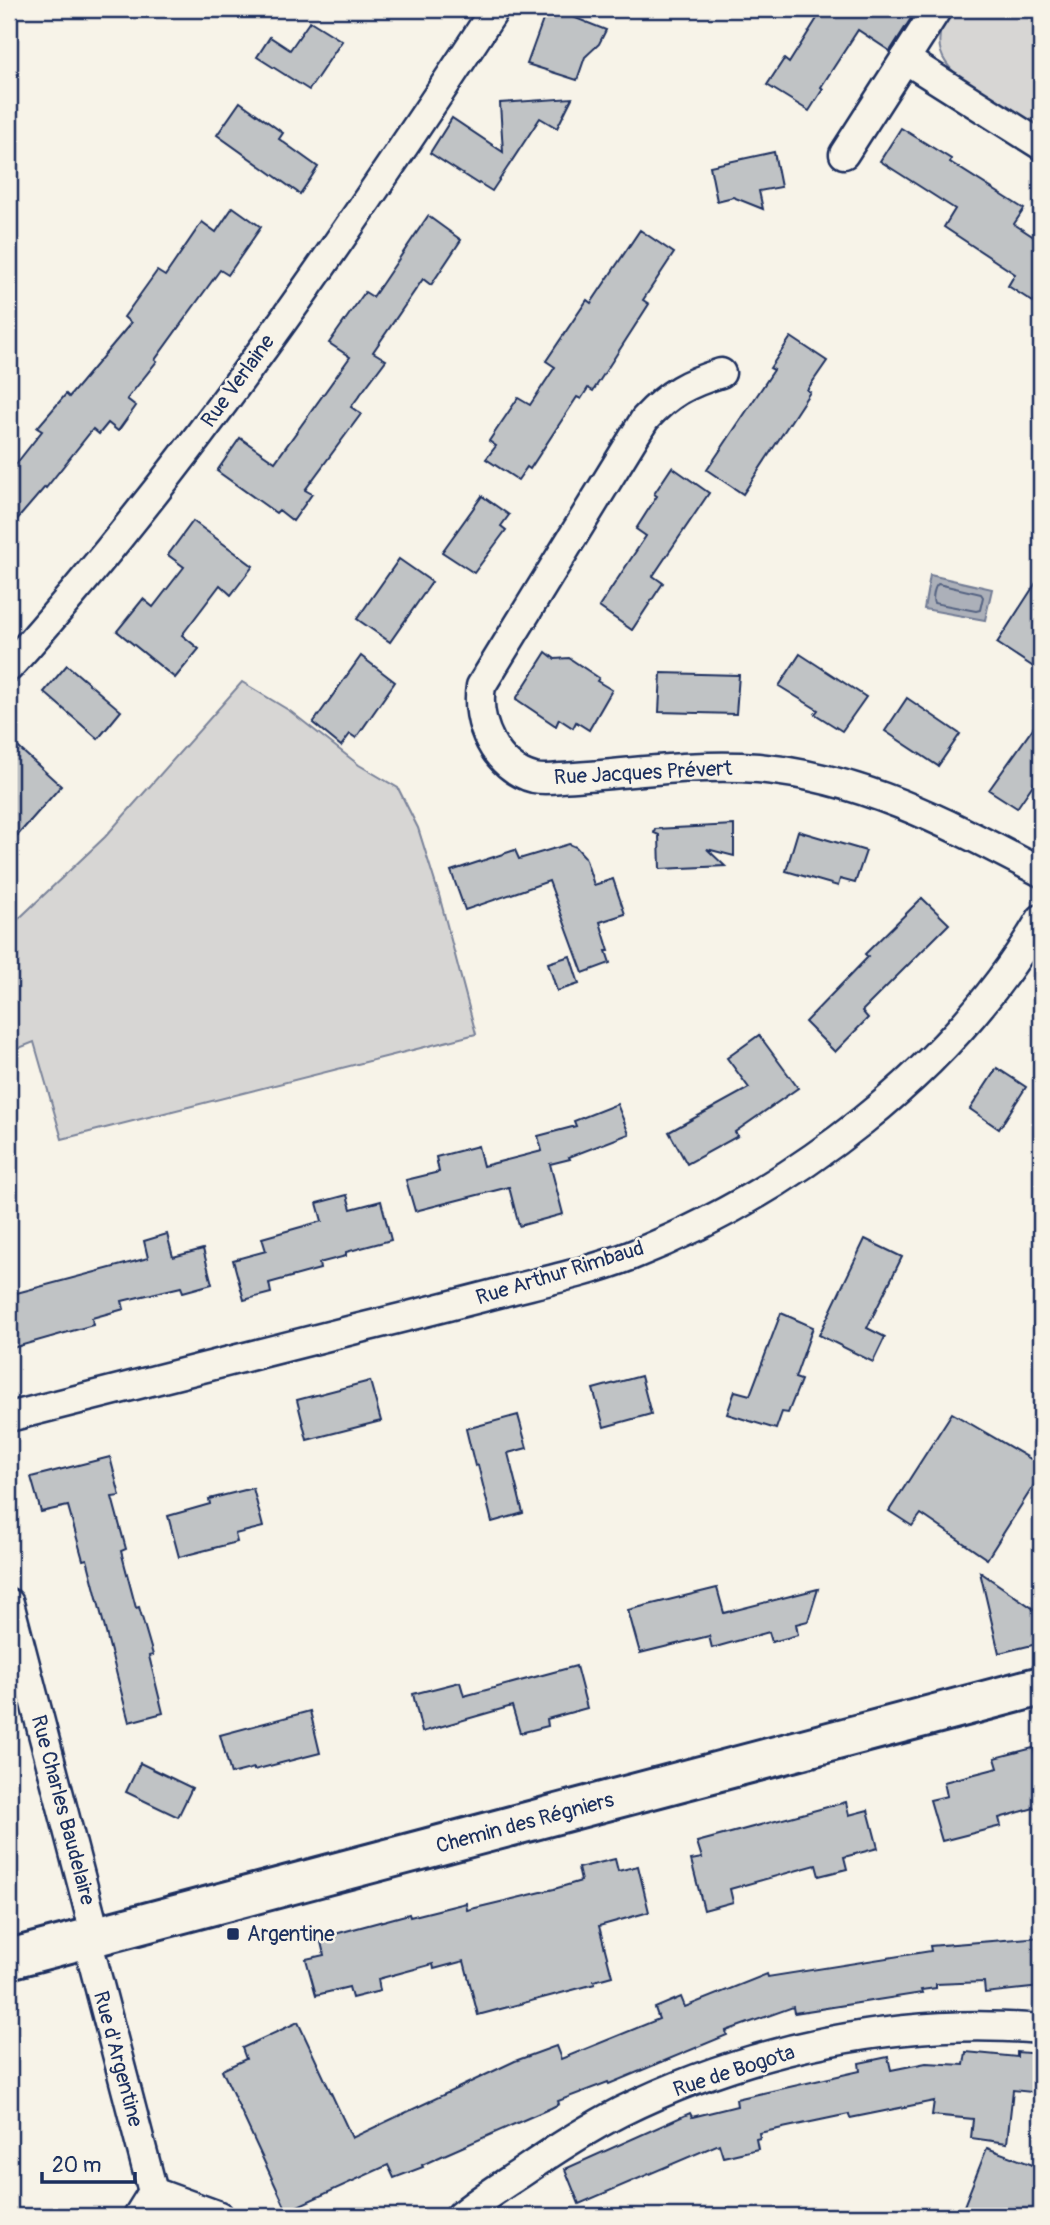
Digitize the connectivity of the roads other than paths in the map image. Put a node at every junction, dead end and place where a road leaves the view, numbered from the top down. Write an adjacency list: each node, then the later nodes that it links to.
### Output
1 (495, 9): 7 (street, Rue Verlaine)
2 (937, 9): 3 (street)
3 (905, 59): 4 (street); 5 (street)
4 (1041, 145)
5 (844, 154)
6 (721, 373): 8 (street, Rue Jacques Prévert)
7 (9, 667)
8 (1041, 872)
9 (1041, 919): 10 (street, Rue Arthur Rimbaud)
10 (9, 1417)
11 (9, 1603): 13 (street, Rue Charles Baudelaire)
12 (1041, 1686): 13 (main road, Chemin des Régniers)
13 (91, 1938): 14 (main road, Chemin des Régniers); 16 (street, Rue d'Argentine)
14 (9, 1959)
15 (1041, 2029): 19 (street, Rue de Bogota)
16 (153, 2192): 17 (street); 18 (street)
17 (138, 2216)
18 (219, 2216)
19 (460, 2216)

